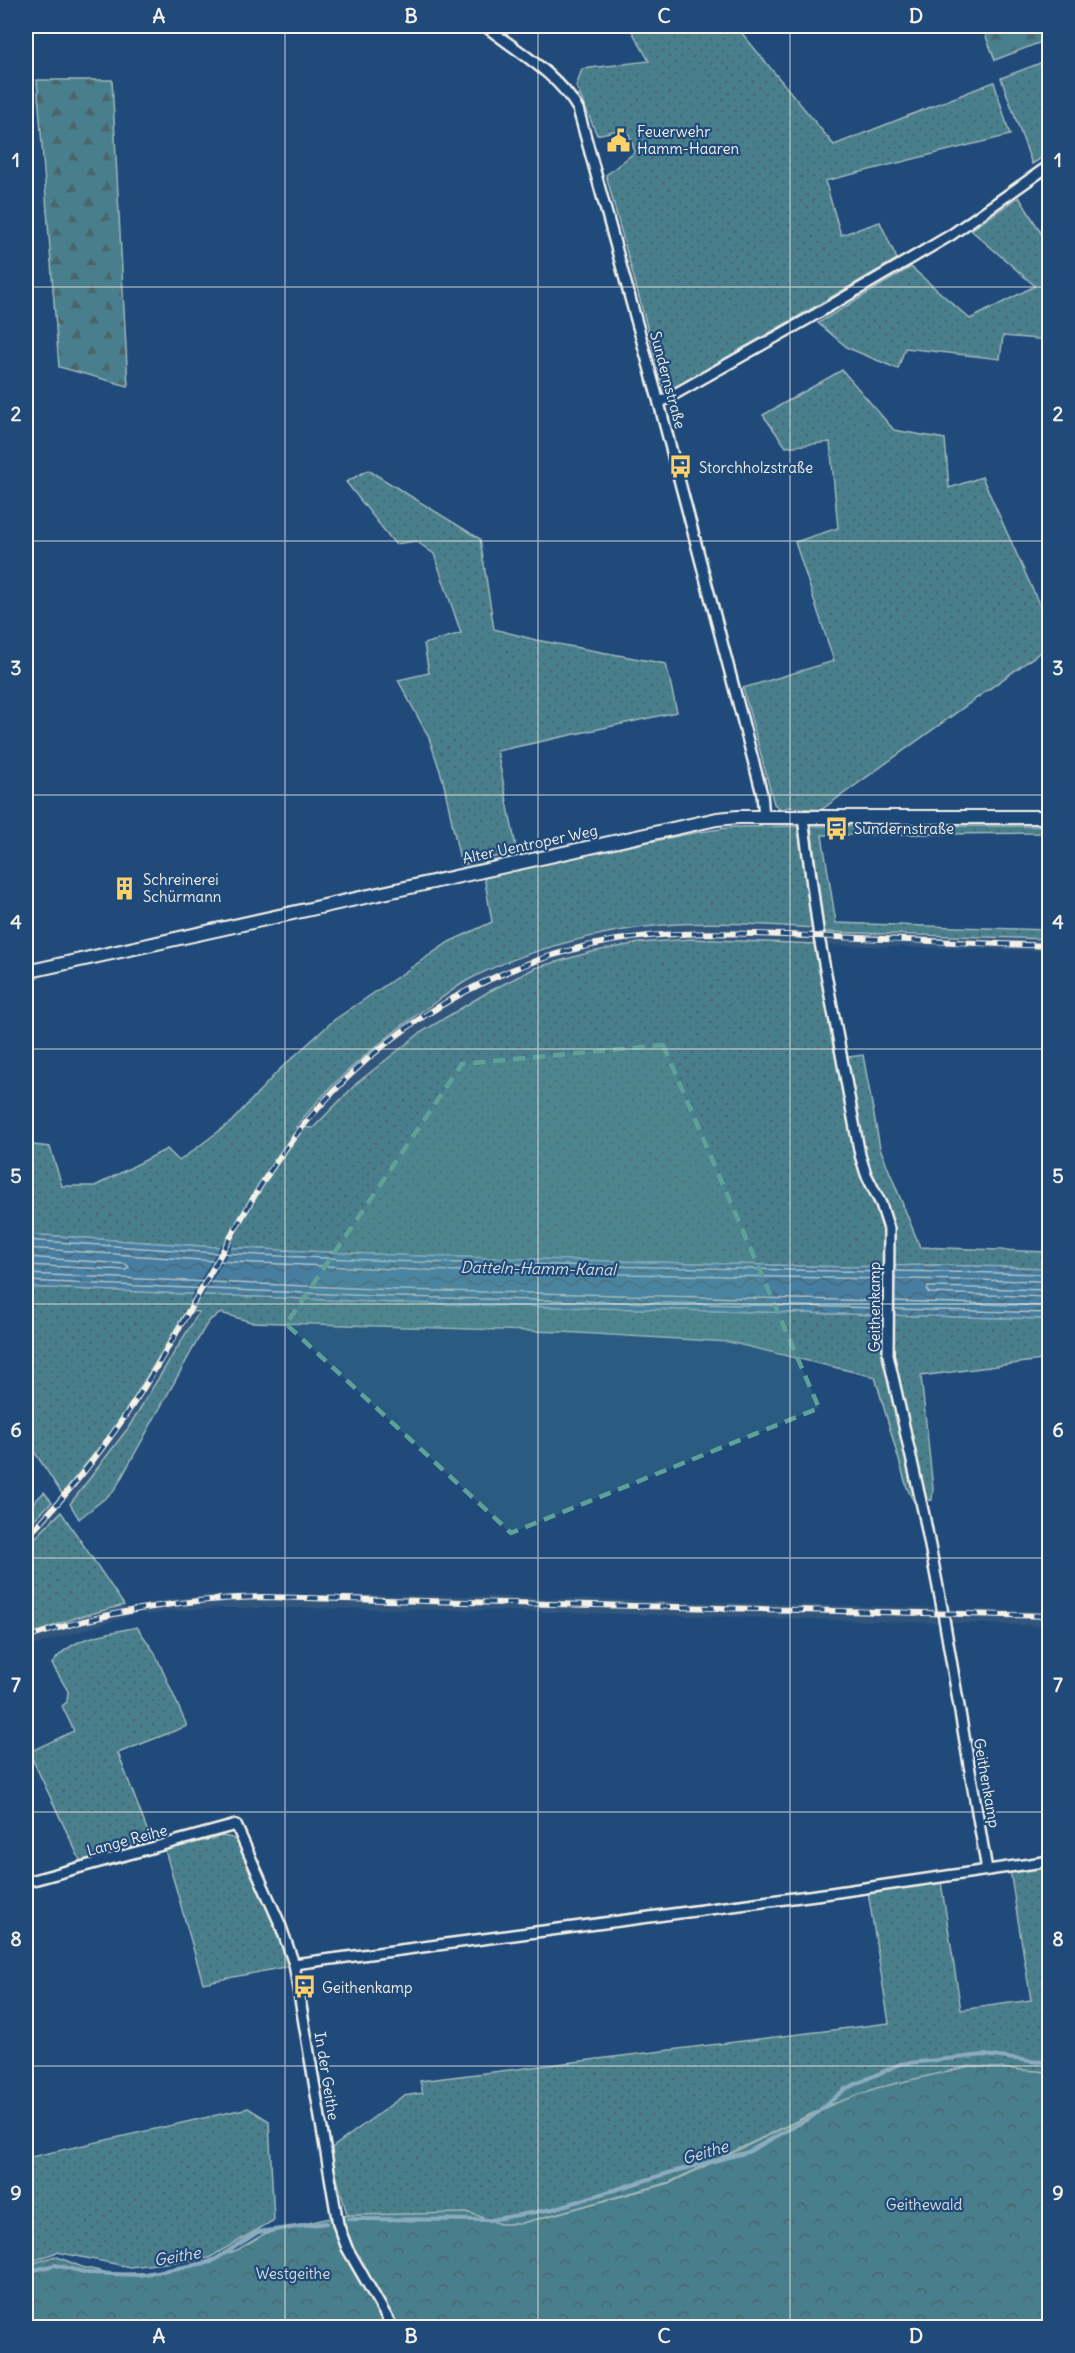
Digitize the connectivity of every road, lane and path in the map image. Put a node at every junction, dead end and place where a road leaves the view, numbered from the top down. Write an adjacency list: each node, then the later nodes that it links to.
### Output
1 (485, 26): 3 (street, Sundernstraße)
2 (1050, 165): 3 (street)
3 (659, 403): 4 (street, Sundernstraße)
4 (764, 817): 6 (street, Alter Uentroper Weg); 7 (street, Alter Uentroper Weg)
5 (1050, 817): 6 (street, Alter Uentroper Weg)
6 (803, 818): 10 (street, Geithenkamp)
7 (26, 972)
8 (236, 1825): 11 (street, Lange Reihe); 12 (street, In der Geithe)
9 (1050, 1861): 10 (street)
10 (987, 1870): 12 (street)
11 (26, 1882)
12 (294, 1964): 13 (street, In der Geithe)
13 (393, 2328)

